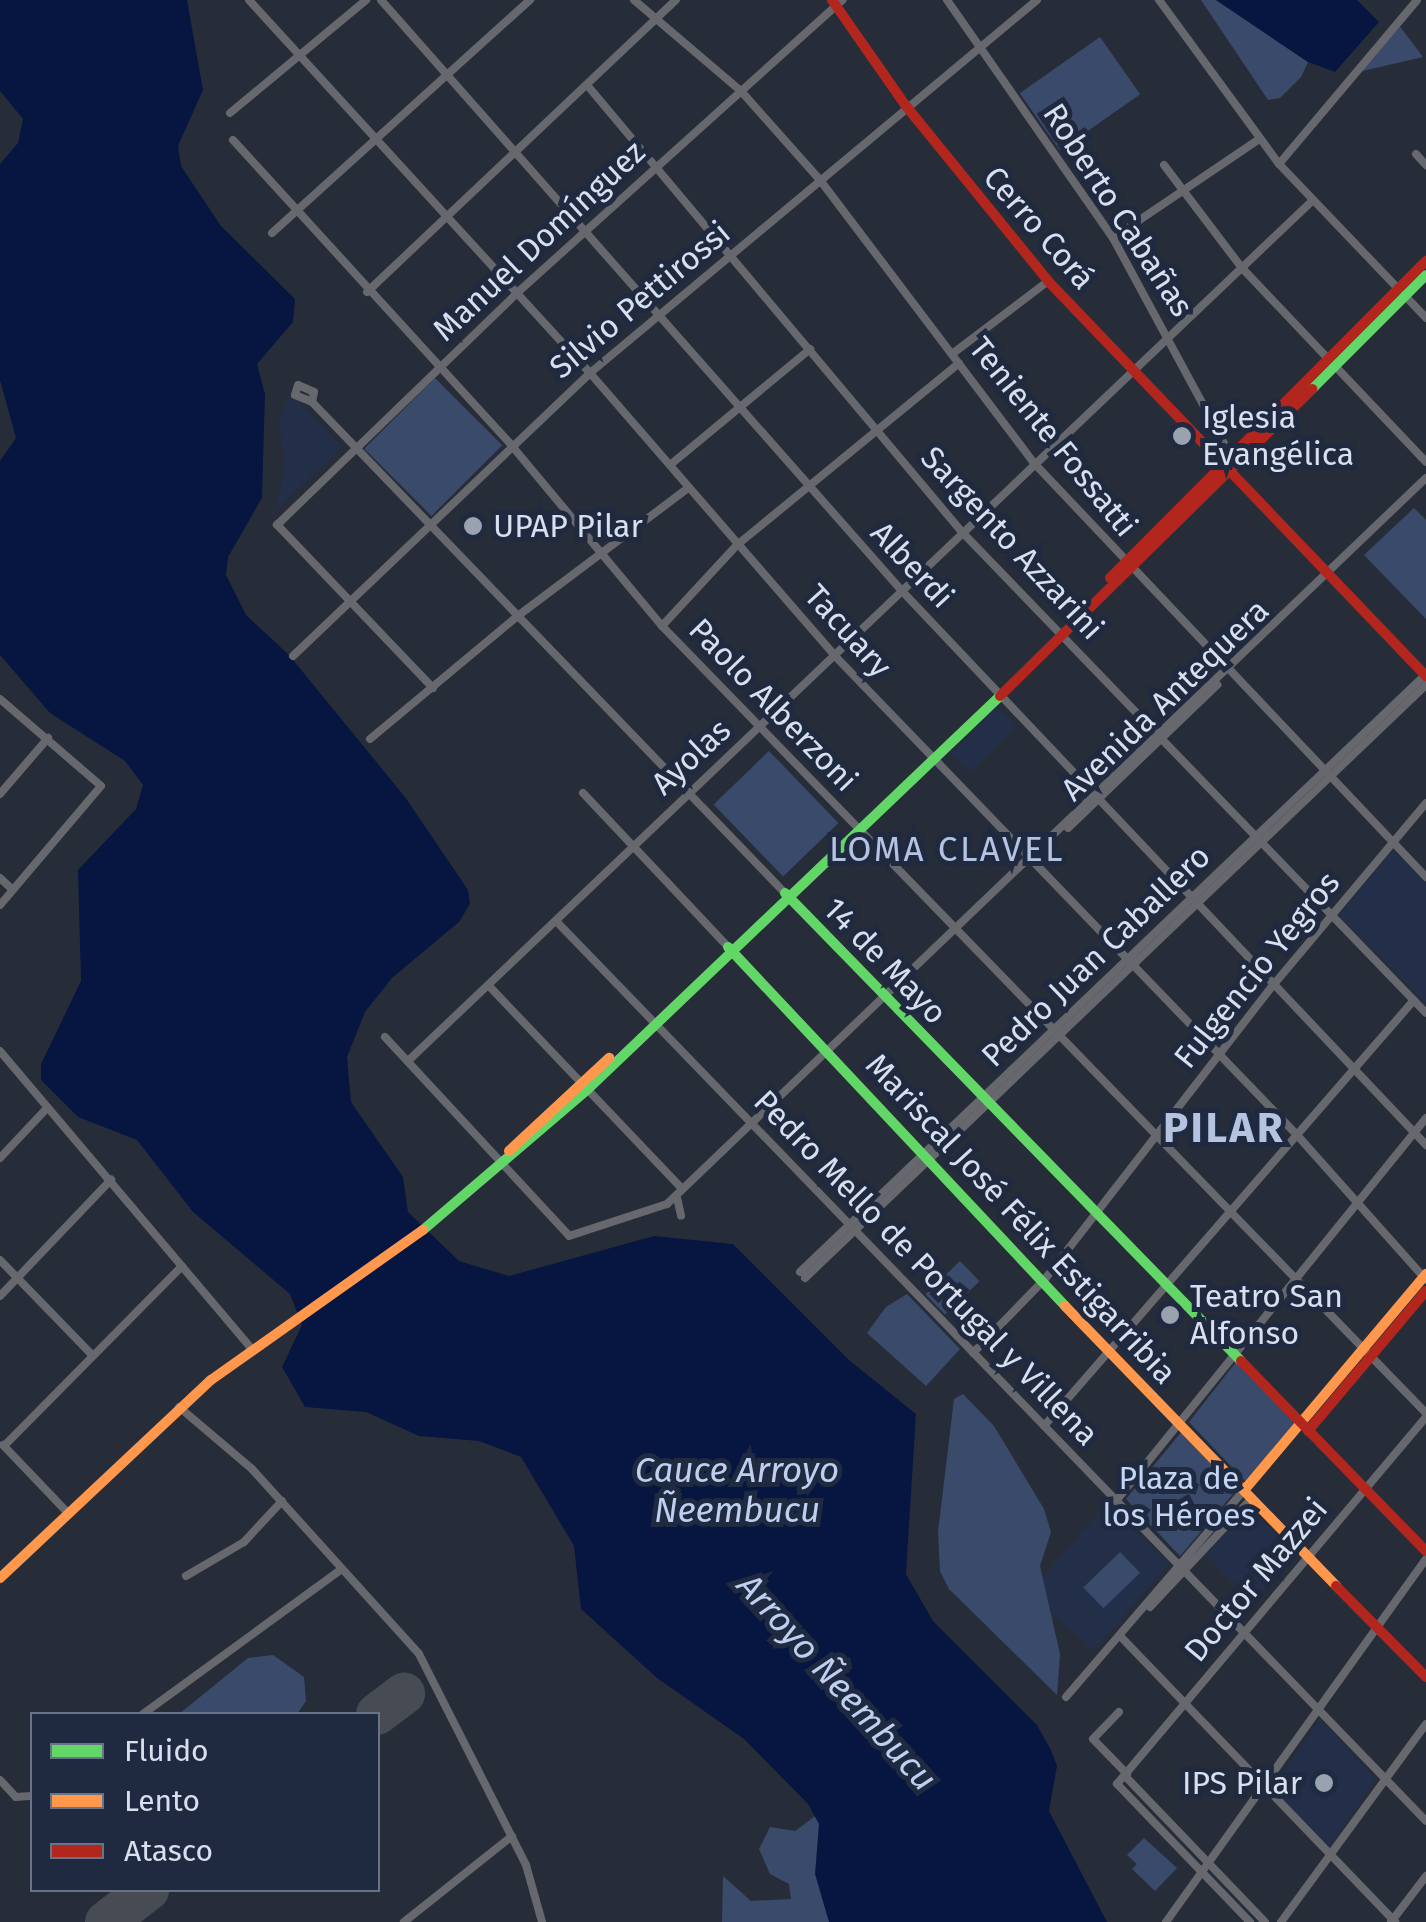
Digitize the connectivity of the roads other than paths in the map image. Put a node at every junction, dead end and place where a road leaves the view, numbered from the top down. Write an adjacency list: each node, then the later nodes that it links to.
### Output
1 (249, 0): 14 (street, Tacuary)
2 (366, 0): 14 (street)
3 (382, 0): 15 (street, Alberdi)
4 (530, 0): 15 (street)
5 (634, 0): 12 (street, Teniente Fossatti)
6 (676, 0): 12 (street)
7 (947, 0): 13 (street, Roberto Cabañas)
8 (1036, 0): 13 (street, Silvio Pettirossi)
9 (1159, 0): 20 (street)
10 (1418, 0): 25 (street)
11 (837, 2): 17 (street, Manuel Domínguez); 18 (main road, Cerro Corá)
12 (656, 17): 16 (street); 17 (street, Teniente Fossatti)
13 (978, 48): 18 (street, Silvio Pettirossi); 36 (street, Roberto Cabañas)
14 (302, 57): 19 (street); 22 (street, Tacuary)
15 (448, 75): 22 (street); 24 (street, Alberdi)
16 (588, 85): 24 (street); 28 (street, Sargento Azzarini)
17 (741, 91): 28 (street, Manuel Domínguez); 29 (street, Teniente Fossatti)
18 (906, 106): 29 (street, Silvio Pettirossi); 41 (main road, Cerro Corá)
19 (230, 113)
20 (1258, 139): 25 (street); 30 (street)
21 (233, 140): 32 (street, Paolo Alberzoni)
22 (376, 141): 32 (street); 33 (street, Tacuary)
23 (1416, 154): 27 (street)
24 (517, 155): 33 (street); 35 (street, Alberdi)
25 (1279, 164): 31 (street)
26 (1164, 165): 30 (street)
27 (1426, 165)
28 (654, 168): 35 (street, Manuel Domínguez); 37 (street, Sargento Azzarini)
29 (820, 180): 37 (street, Silvio Pettirossi); 49 (street, Teniente Fossatti)
30 (1185, 193): 36 (street); 39 (street)
31 (1312, 200): 39 (street, Ayolas); 44 (street)
32 (296, 212): 34 (street); 42 (street, Paolo Alberzoni)
33 (448, 220): 42 (street); 43 (street, Tacuary)
34 (272, 232)
35 (584, 233): 43 (street, Manuel Domínguez); 45 (street, Alberdi)
36 (1113, 238): 47 (street, Roberto Cabañas)
37 (732, 254): 45 (street, Silvio Pettirossi); 48 (street, Sargento Azzarini)
38 (1426, 262): 44 (main road)
39 (1242, 268): 47 (street, Ayolas); 51 (street)
40 (1426, 274): 44 (main road)
41 (1048, 281): 49 (street); 52 (main road, Cerro Corá)
42 (368, 292): 53 (street, Paolo Alberzoni)
43 (517, 293): 53 (street, Manuel Domínguez); 54 (street, Tacuary)
44 (1401, 294): 46 (street); 51 (main road)
45 (658, 316): 54 (street, Silvio Pettirossi); 56 (street, Alberdi)
46 (1426, 318)
47 (1170, 334): 52 (street, Ayolas); 60 (street, Roberto Cabañas)
48 (810, 349): 56 (street); 57 (street, Sargento Azzarini)
49 (952, 354): 50 (street, Teniente Fossatti)
50 (959, 363): 57 (street); 61 (street, Teniente Fossatti)
51 (1331, 363): 60 (main road); 62 (street); 64 (main road)
52 (1133, 367): 61 (street, Ayolas); 64 (main road, Cerro Corá)
53 (438, 368): 58 (street, Paolo Alberzoni); 59 (street, Manuel Domínguez)
54 (590, 373): 58 (street, Silvio Pettirossi); 63 (street, Tacuary)
55 (312, 402): 59 (street, 14 de Mayo)
56 (740, 408): 63 (street); 67 (street, Alberdi)
57 (875, 432): 67 (street); 69 (street, Sargento Azzarini)
58 (512, 446): 68 (street, Silvio Pettirossi); 71 (street, Paolo Alberzoni)
59 (357, 448): 68 (street, 14 de Mayo); 75 (street, Manuel Domínguez)
60 (1232, 456): 64 (main road)
61 (1033, 462): 69 (street, Ayolas); 72 (street, Teniente Fossatti)
62 (1426, 462)
63 (670, 465): 66 (street, Tacuary)
64 (1226, 468): 72 (main road); 73 (main road)
65 (1426, 482): 73 (street, Avenida Antequera)
66 (688, 488): 70 (street, Tacuary); 71 (street)
67 (808, 488): 70 (street); 74 (street, Alberdi)
68 (431, 524): 75 (street, Silvio Pettirossi); 76 (street, 14 de Mayo)
69 (962, 532): 74 (street, Ayolas); 78 (street, Sargento Azzarini)
70 (737, 545): 77 (street); 80 (street, Tacuary)
71 (600, 558): 76 (street); 77 (street, Paolo Alberzoni)
72 (1128, 566): 78 (main road); 81 (street, Teniente Fossatti)
73 (1329, 574): 81 (street, Avenida Antequera); 82 (main road)
74 (902, 591): 80 (street, Ayolas); 85 (street, Alberdi)
75 (349, 602): 79 (street, Silvio Pettirossi); 84 (street)
76 (519, 614): 84 (street); 93 (street, 14 de Mayo)
77 (662, 626): 87 (street, Paolo Alberzoni)
78 (1060, 634): 85 (main road); 88 (street, Sargento Azzarini)
79 (294, 656)
80 (836, 656): 87 (street, Ayolas); 91 (street, Tacuary)
81 (1229, 670): 88 (street, Avenida Antequera); 92 (street, Teniente Fossatti)
82 (1426, 676): 92 (street, Pedro Juan Caballero)
83 (1426, 685): 92 (street, Pedro Juan Caballero)
84 (433, 688): 90 (street)
85 (997, 693): 91 (main road); 96 (street, Alberdi)
86 (0, 699): 89 (street)
87 (760, 726): 93 (street, Ayolas); 98 (street, Paolo Alberzoni)
88 (1161, 736): 96 (street, Avenida Antequera); 99 (street, Sargento Azzarini)
89 (48, 738): 95 (street); 105 (street)
90 (370, 739)
91 (930, 757): 98 (main road); 102 (street, Tacuary)
92 (1329, 773): 99 (street, Pedro Juan Caballero); 100 (street, Teniente Fossatti)
93 (690, 791): 101 (street, Ayolas); 106 (street, 14 de Mayo)
94 (583, 793): 101 (street, Mariscal José Félix Estigarribia)
95 (0, 794)
96 (1097, 797): 102 (street, Avenida Antequera); 107 (street, Alberdi)
97 (1426, 802): 100 (street, Fulgencio Yegros)
98 (857, 828): 106 (main road); 111 (street, Paolo Alberzoni)
99 (1260, 838): 107 (street, Pedro Juan Caballero); 109 (street, Sargento Azzarini)
100 (1392, 842): 103 (street, Teniente Fossatti); 109 (street, Fulgencio Yegros)
101 (634, 844): 110 (street, Ayolas); 112 (street, Mariscal José Félix Estigarribia)
102 (1031, 859): 111 (street, Avenida Antequera); 113 (street, Tacuary)
103 (1426, 877)
104 (0, 878): 105 (street)
105 (12, 889): 108 (street)
106 (788, 896): 112 (main road); 116 (main road, 14 de Mayo)
107 (1197, 899): 113 (street, Pedro Juan Caballero); 114 (street, Alberdi)
108 (0, 905)
109 (1333, 914): 114 (street, Fulgencio Yegros); 117 (street, Sargento Azzarini)
110 (557, 922): 115 (street, Ayolas); 119 (street, Pedro Mello de Portugal y Villena)
111 (956, 930): 116 (street, Avenida Antequera); 120 (street, Paolo Alberzoni)
112 (731, 949): 119 (main road); 123 (main road, Mariscal José Félix Estigarribia)
113 (1130, 963): 120 (street, Pedro Juan Caballero); 124 (street, Tacuary)
114 (1275, 983): 124 (street, Fulgencio Yegros); 126 (street, Alberdi)
115 (489, 986): 125 (street, Ayolas); 127 (street)
116 (886, 998): 123 (street, Avenida Antequera); 128 (main road, 14 de Mayo)
117 (1414, 1000): 118 (street, Sargento Azzarini); 126 (street)
118 (1426, 1013)
119 (652, 1023): 127 (main road); 131 (street, Pedro Mello de Portugal y Villena)
120 (1057, 1031): 128 (street, Pedro Juan Caballero); 134 (street, Paolo Alberzoni)
121 (385, 1037): 125 (street)
122 (0, 1051): 129 (street)
123 (831, 1052): 131 (street, Avenida Antequera); 136 (main road, Mariscal José Félix Estigarribia)
124 (1218, 1056): 133 (street, Tacuary); 134 (street, Fulgencio Yegros)
125 (408, 1061): 138 (street)
126 (1354, 1068): 132 (street, Alberdi); 133 (street)
127 (584, 1087): 138 (main road); 140 (street)
128 (986, 1101): 136 (street, Pedro Juan Caballero); 144 (main road, 14 de Mayo)
129 (46, 1108): 137 (street); 139 (street)
130 (1426, 1118): 132 (street)
131 (753, 1127): 140 (street, Avenida Antequera); 145 (street, Pedro Mello de Portugal y Villena)
132 (1414, 1133): 135 (street, Alberdi); 141 (street)
133 (1297, 1135): 141 (street, Tacuary); 142 (street)
134 (1157, 1137): 142 (street, Paolo Alberzoni); 144 (street, Fulgencio Yegros)
135 (1426, 1145)
136 (929, 1156): 145 (street, Pedro Juan Caballero); 151 (main road, Mariscal José Félix Estigarribia)
137 (0, 1158)
138 (502, 1163): 140 (street); 156 (main road)
139 (110, 1180): 147 (street); 152 (street)
140 (679, 1194): 143 (street)
141 (1356, 1203): 149 (street, Tacuary); 150 (street)
142 (1232, 1212): 150 (street, Paolo Alberzoni); 153 (street)
143 (681, 1216)
144 (1095, 1216): 151 (street, Fulgencio Yegros); 153 (main road, 14 de Mayo)
145 (852, 1228): 148 (street, Pedro Juan Caballero); 158 (street, Pedro Mello de Portugal y Villena)
146 (0, 1260): 152 (street)
147 (182, 1266): 156 (street); 159 (street)
148 (802, 1275)
149 (1425, 1277): 161 (main road)
150 (1293, 1278): 160 (street); 161 (street, Paolo Alberzoni)
151 (1046, 1279): 157 (main road, Mariscal José Félix Estigarribia); 158 (street, Fulgencio Yegros)
152 (16, 1280): 155 (street); 159 (street)
153 (1167, 1286): 157 (street); 160 (main road, 14 de Mayo)
154 (1426, 1291): 161 (main road)
155 (0, 1296)
156 (254, 1350): 162 (main road)
157 (1113, 1351): 164 (street); 165 (main road, Mariscal José Félix Estigarribia)
158 (973, 1353): 164 (street, Pedro Mello de Portugal y Villena)
159 (91, 1354): 167 (street)
160 (1232, 1354): 165 (street); 166 (main road, 14 de Mayo)
161 (1366, 1355): 163 (street, Paolo Alberzoni); 166 (main road)
162 (179, 1407): 170 (street); 172 (main road)
163 (1426, 1415): 168 (street, Doctor Mazzei)
164 (1044, 1426): 171 (street, Pedro Mello de Portugal y Villena)
165 (1178, 1426): 169 (main road, Mariscal José Félix Estigarribia); 171 (street)
166 (1304, 1428): 168 (main road, 14 de Mayo); 169 (main road)
167 (2, 1444): 172 (street)
168 (1365, 1488): 173 (main road, 14 de Mayo); 174 (street, Doctor Mazzei)
169 (1249, 1492): 174 (main road, Mariscal José Félix Estigarribia); 177 (street)
170 (282, 1500): 176 (street); 178 (street)
171 (1116, 1500): 177 (street, Pedro Mello de Portugal y Villena)
172 (69, 1514): 179 (main road)
173 (1426, 1550)
174 (1310, 1556): 180 (main road, Mariscal José Félix Estigarribia); 181 (street, Doctor Mazzei)
175 (1426, 1560): 180 (street)
176 (342, 1569): 186 (street); 196 (street)
177 (1182, 1569): 181 (street, Pedro Mello de Portugal y Villena); 182 (street)
178 (186, 1576)
179 (0, 1578)
180 (1378, 1626): 183 (main road, Mariscal José Félix Estigarribia); 188 (street)
181 (1244, 1633): 185 (street, Doctor Mazzei); 188 (street, Pedro Mello de Portugal y Villena)
182 (1122, 1638): 184 (street); 185 (street)
183 (1426, 1678)
184 (1066, 1697)
185 (1184, 1705): 190 (street, Doctor Mazzei); 193 (street)
186 (147, 1712)
187 (1119, 1712): 190 (street)
188 (1318, 1712): 191 (street, Pedro Mello de Portugal y Villena); 193 (street)
189 (1426, 1724): 191 (street)
190 (1126, 1775): 198 (street); 199 (street, Doctor Mazzei)
191 (1386, 1779): 195 (street, Pedro Mello de Portugal y Villena); 197 (street)
192 (0, 1780): 194 (street)
193 (1264, 1787): 197 (street); 198 (street)
194 (30, 1797)
195 (1426, 1821)
196 (512, 1836): 202 (street); 203 (street)
197 (1330, 1856): 201 (street); 207 (street)
198 (1210, 1864): 199 (street); 206 (street)
199 (1203, 1873): 204 (street); 205 (street)
200 (1426, 1876): 201 (street)
201 (1393, 1921)
202 (404, 1922)
203 (542, 1922)
204 (1166, 1922)
205 (1250, 1922)
206 (1266, 1922)
207 (1281, 1922)

